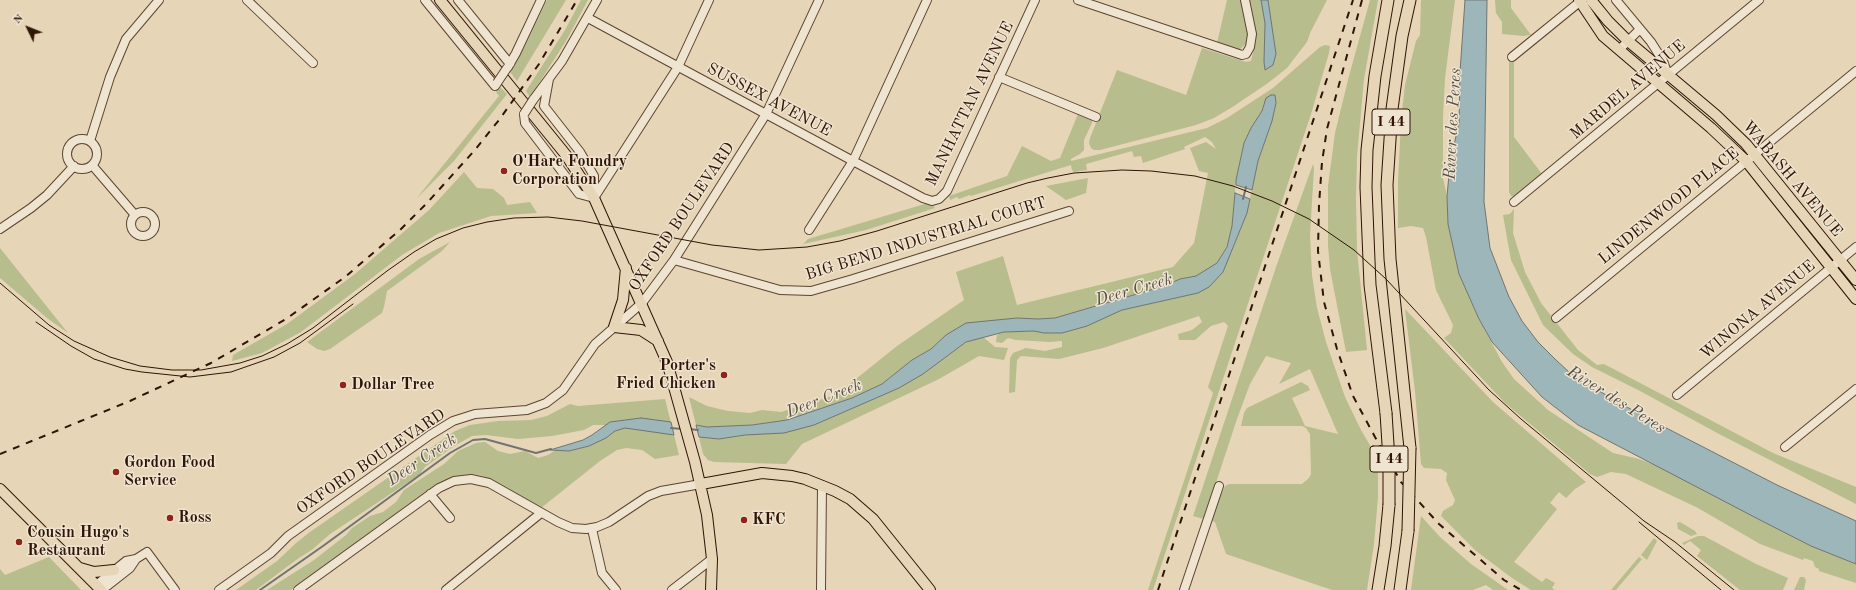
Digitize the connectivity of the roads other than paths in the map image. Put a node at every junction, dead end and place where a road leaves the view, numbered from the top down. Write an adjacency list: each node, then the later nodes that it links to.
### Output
1 (159, 0): 37 (street)
2 (247, 0): 25 (street)
3 (425, 0): 26 (street, bridge)
4 (440, 0): 42 (main road)
5 (458, 0): 26 (street)
6 (542, 0): 26 (street)
7 (597, 0): 20 (street)
8 (708, 0): 27 (street)
9 (819, 0): 35 (street, OXFORD BOULEVARD)
10 (927, 0): 39 (street)
11 (1035, 0): 30 (street, MANHATTAN AVENUE)
12 (1078, 0): 13 (street)
13 (1246, 0)
14 (1388, 0): 86 (highway, I 44, bridge)
15 (1591, 0): 22 (main road)
16 (1616, 0): 21 (street, WABASH AVENUE)
17 (1759, 0): 29 (street, MARDEL AVENUE)
18 (1580, 1): 23 (main road, WABASH AVENUE); 24 (street)
19 (1409, 5): 87 (highway, I 44, bridge)
20 (588, 18): 27 (street, SUSSEX AVENUE); 31 (street)
21 (1640, 29): 22 (street); 29 (street, WABASH AVENUE)
22 (1628, 40): 23 (street); 29 (main road)
23 (1618, 50): 32 (main road, WABASH AVENUE)
24 (1512, 57)
25 (313, 63)
26 (509, 66)
27 (678, 67): 35 (street, SUSSEX AVENUE); 42 (street)
28 (1856, 71): 38 (street, LINDENWOOD PLACE)
29 (1668, 75): 32 (street, MARDEL AVENUE); 38 (main road, WABASH AVENUE)
30 (1000, 77): 36 (street); 43 (street, MANHATTAN AVENUE)
31 (549, 79): 33 (street); 34 (street)
32 (1658, 84): 38 (main road, WABASH AVENUE); 44 (street, MARDEL AVENUE)
33 (533, 99): 34 (street); 42 (street, bridge)
34 (544, 106): 42 (street)
35 (766, 114): 39 (street, SUSSEX AVENUE); 50 (street, OXFORD BOULEVARD)
36 (1096, 117)
37 (90, 141): 40 (street); 41 (street)
38 (1750, 158): 51 (main road, WABASH AVENUE); 53 (main road, WABASH AVENUE); 57 (street, LINDENWOOD PLACE)
39 (853, 162): 43 (street, SUSSEX AVENUE); 48 (street)
40 (92, 165): 41 (street); 46 (street)
41 (74, 166): 47 (street)
42 (594, 198): 52 (main road)
43 (940, 199)
44 (1514, 202)
45 (1069, 211): 50 (street, BIG BEND INDUSTRIAL COURT)
46 (135, 216)
47 (0, 229)
48 (809, 230)
49 (1856, 247): 51 (street, WINONA AVENUE)
50 (674, 260): 56 (street, OXFORD BOULEVARD)
51 (1840, 260): 53 (street, WINONA AVENUE); 54 (main road, WABASH AVENUE)
52 (626, 268): 56 (main road); 58 (main road)
53 (1831, 268): 55 (main road, WABASH AVENUE); 61 (street, WINONA AVENUE)
54 (1856, 280)
55 (1856, 299)
56 (642, 303): 58 (street, OXFORD BOULEVARD); 59 (main road)
57 (1556, 318)
58 (614, 327): 59 (main road); 77 (street, OXFORD BOULEVARD)
59 (658, 341): 63 (main road)
60 (1856, 389): 62 (street)
61 (1677, 395)
62 (1785, 447)
63 (700, 484): 64 (main road); 70 (street); 72 (main road)
64 (822, 484): 83 (street); 84 (main road)
65 (1219, 486): 85 (street)
66 (0, 489): 73 (main road)
67 (430, 494): 68 (street); 69 (street); 78 (street)
68 (541, 513): 70 (street); 79 (street)
69 (450, 518)
70 (592, 529): 80 (street)
71 (136, 559): 74 (street); 75 (street); 76 (street)
72 (712, 559): 81 (street); 82 (main road)
73 (78, 567): 74 (main road); 75 (main road)
74 (114, 570): 75 (street)
75 (100, 588)
76 (175, 590)
77 (219, 590)
78 (298, 590)
79 (446, 590)
80 (616, 590)
81 (672, 590)
82 (711, 590)
83 (821, 590)
84 (930, 590)
85 (1184, 590)
86 (1378, 590)
87 (1400, 590)

